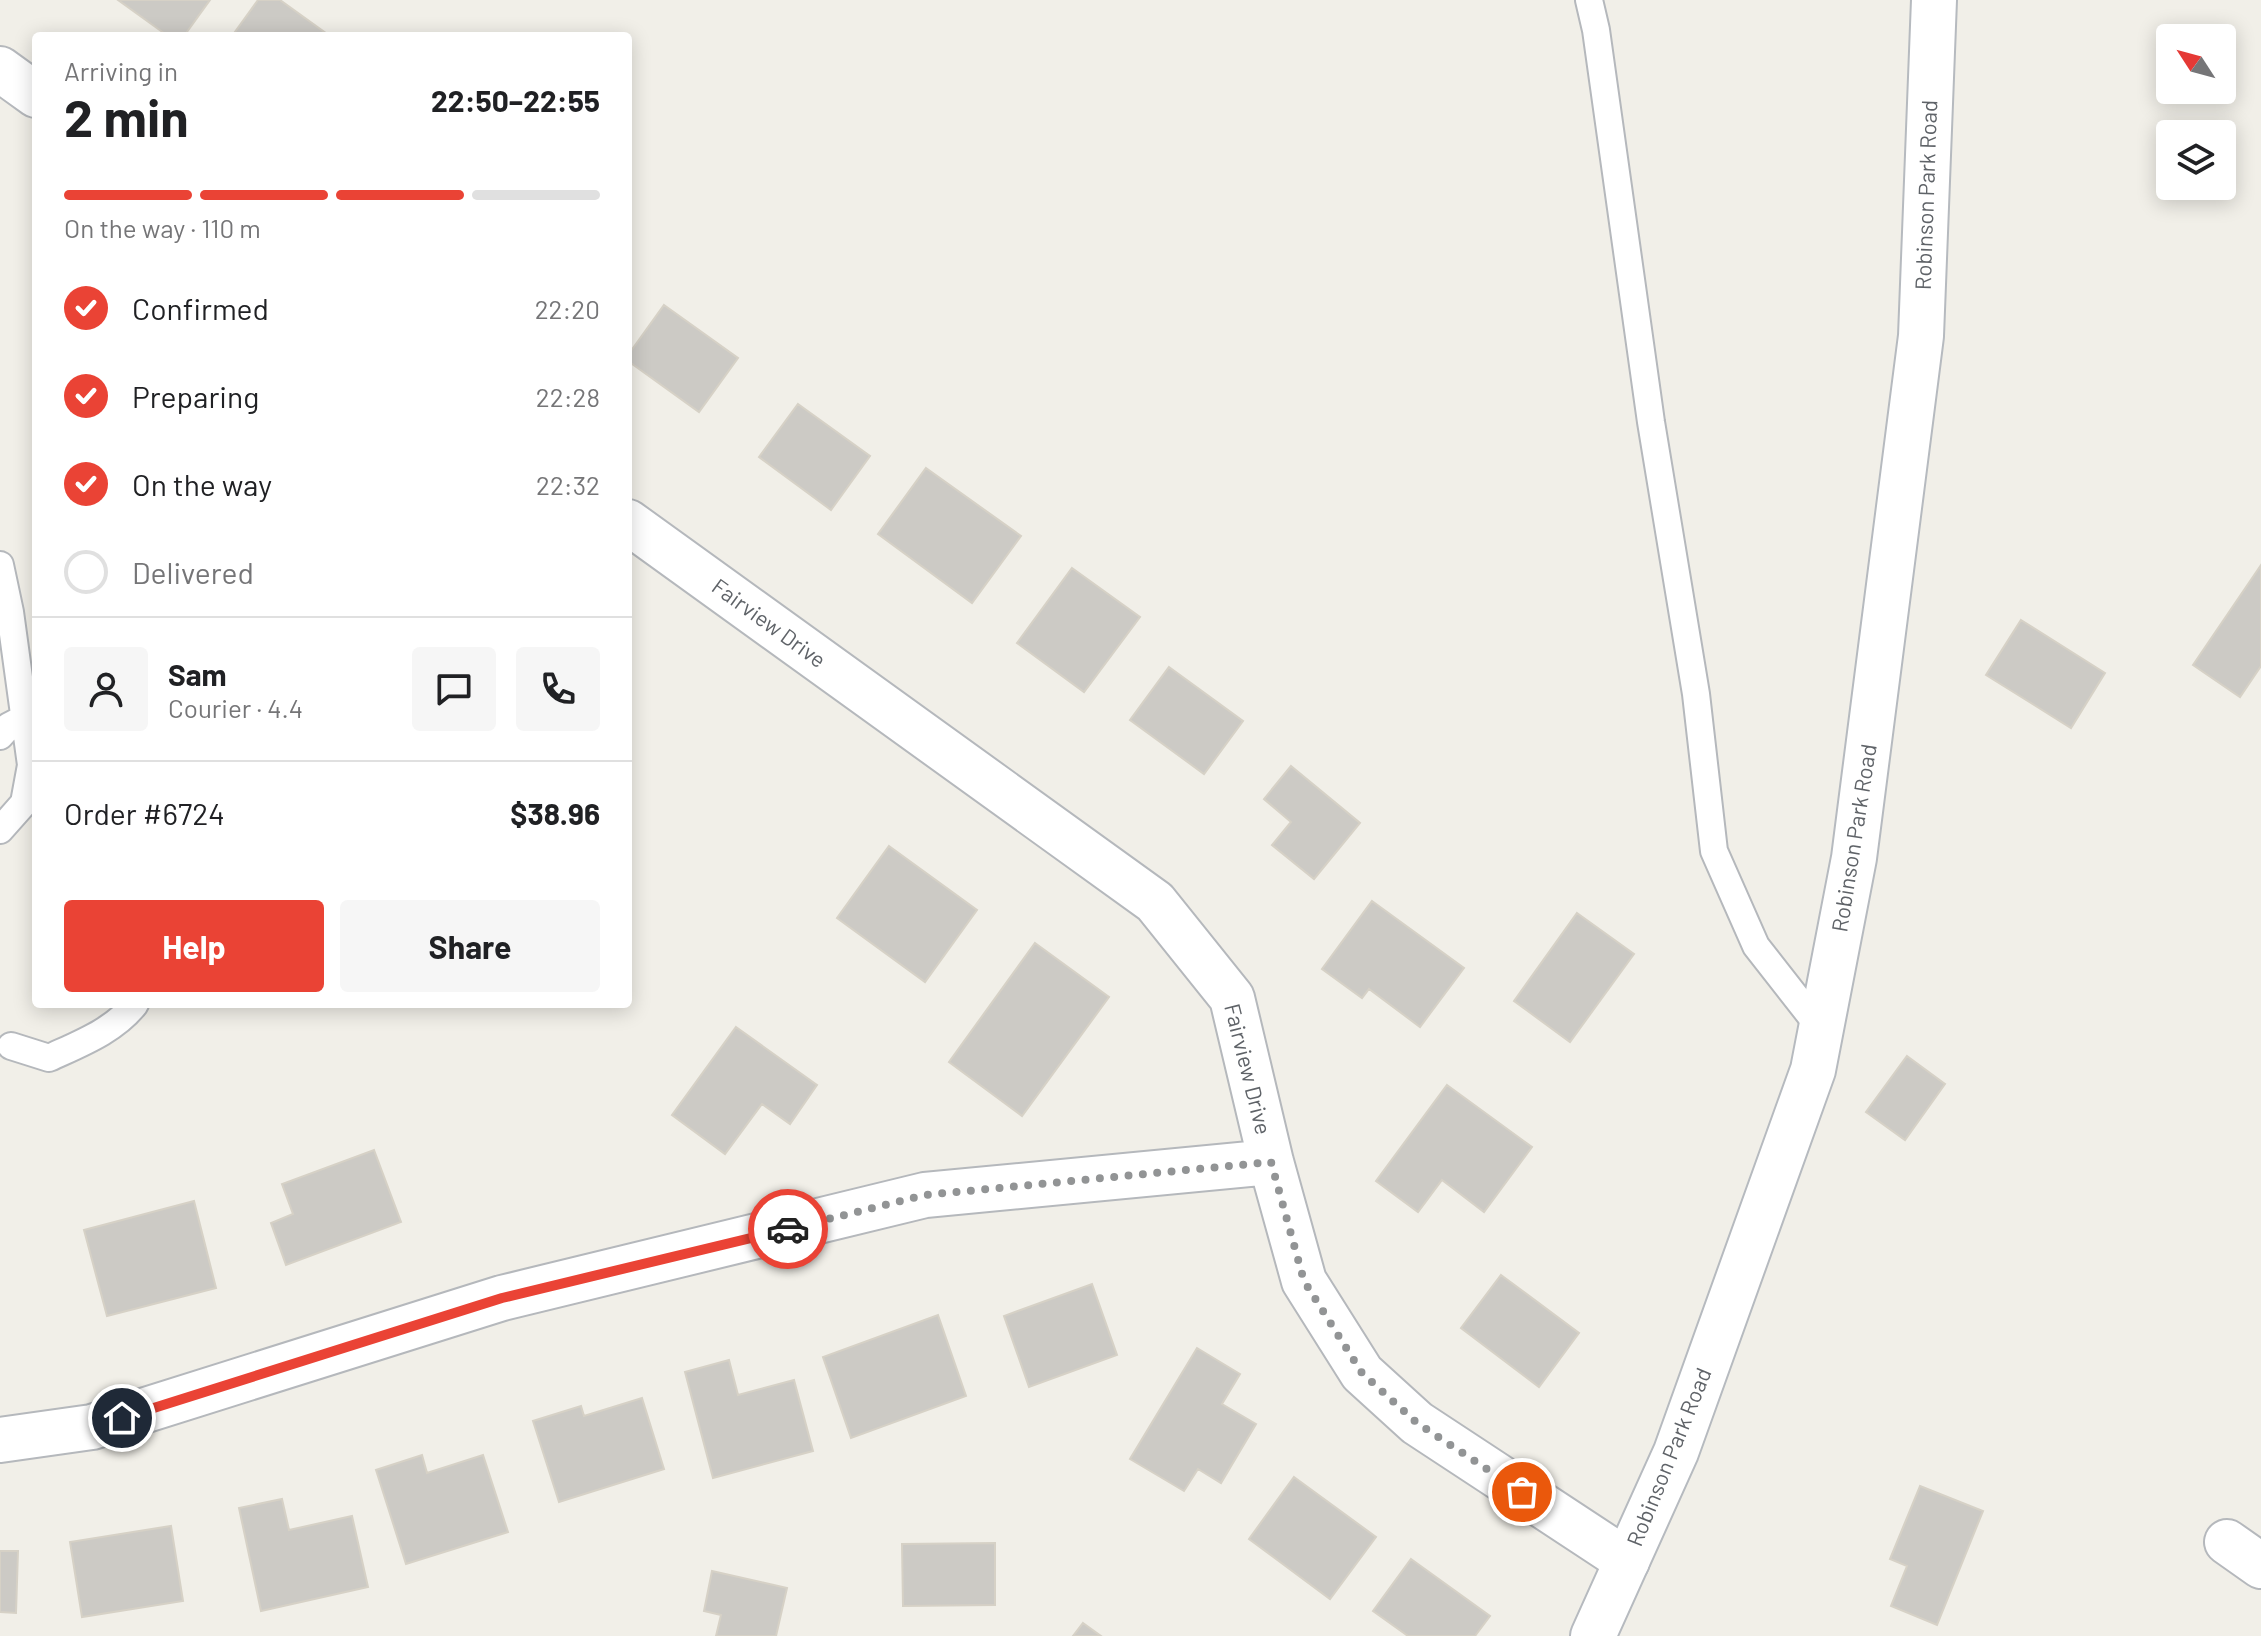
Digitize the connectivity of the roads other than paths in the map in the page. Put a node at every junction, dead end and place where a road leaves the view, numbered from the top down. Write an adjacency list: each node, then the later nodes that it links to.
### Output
1 (1589, 0): 13 (lane)
2 (1934, 0): 13 (street, Robinson Park Road)
3 (0, 69): 4 (street)
4 (32, 92)
5 (632, 525): 15 (street, Fairview Drive)
6 (0, 565): 7 (lane)
7 (5, 612): 8 (lane); 9 (lane)
8 (32, 613)
9 (30, 715): 10 (lane); 11 (lane)
10 (0, 736)
11 (0, 830)
12 (132, 1008): 14 (lane)
13 (1821, 1029): 17 (street, Robinson Park Road)
14 (11, 1046)
15 (1271, 1162): 16 (street); 17 (street, Fairview Drive)
16 (0, 1440)
17 (1627, 1561): 18 (street, Robinson Park Road)
18 (1593, 1636)

